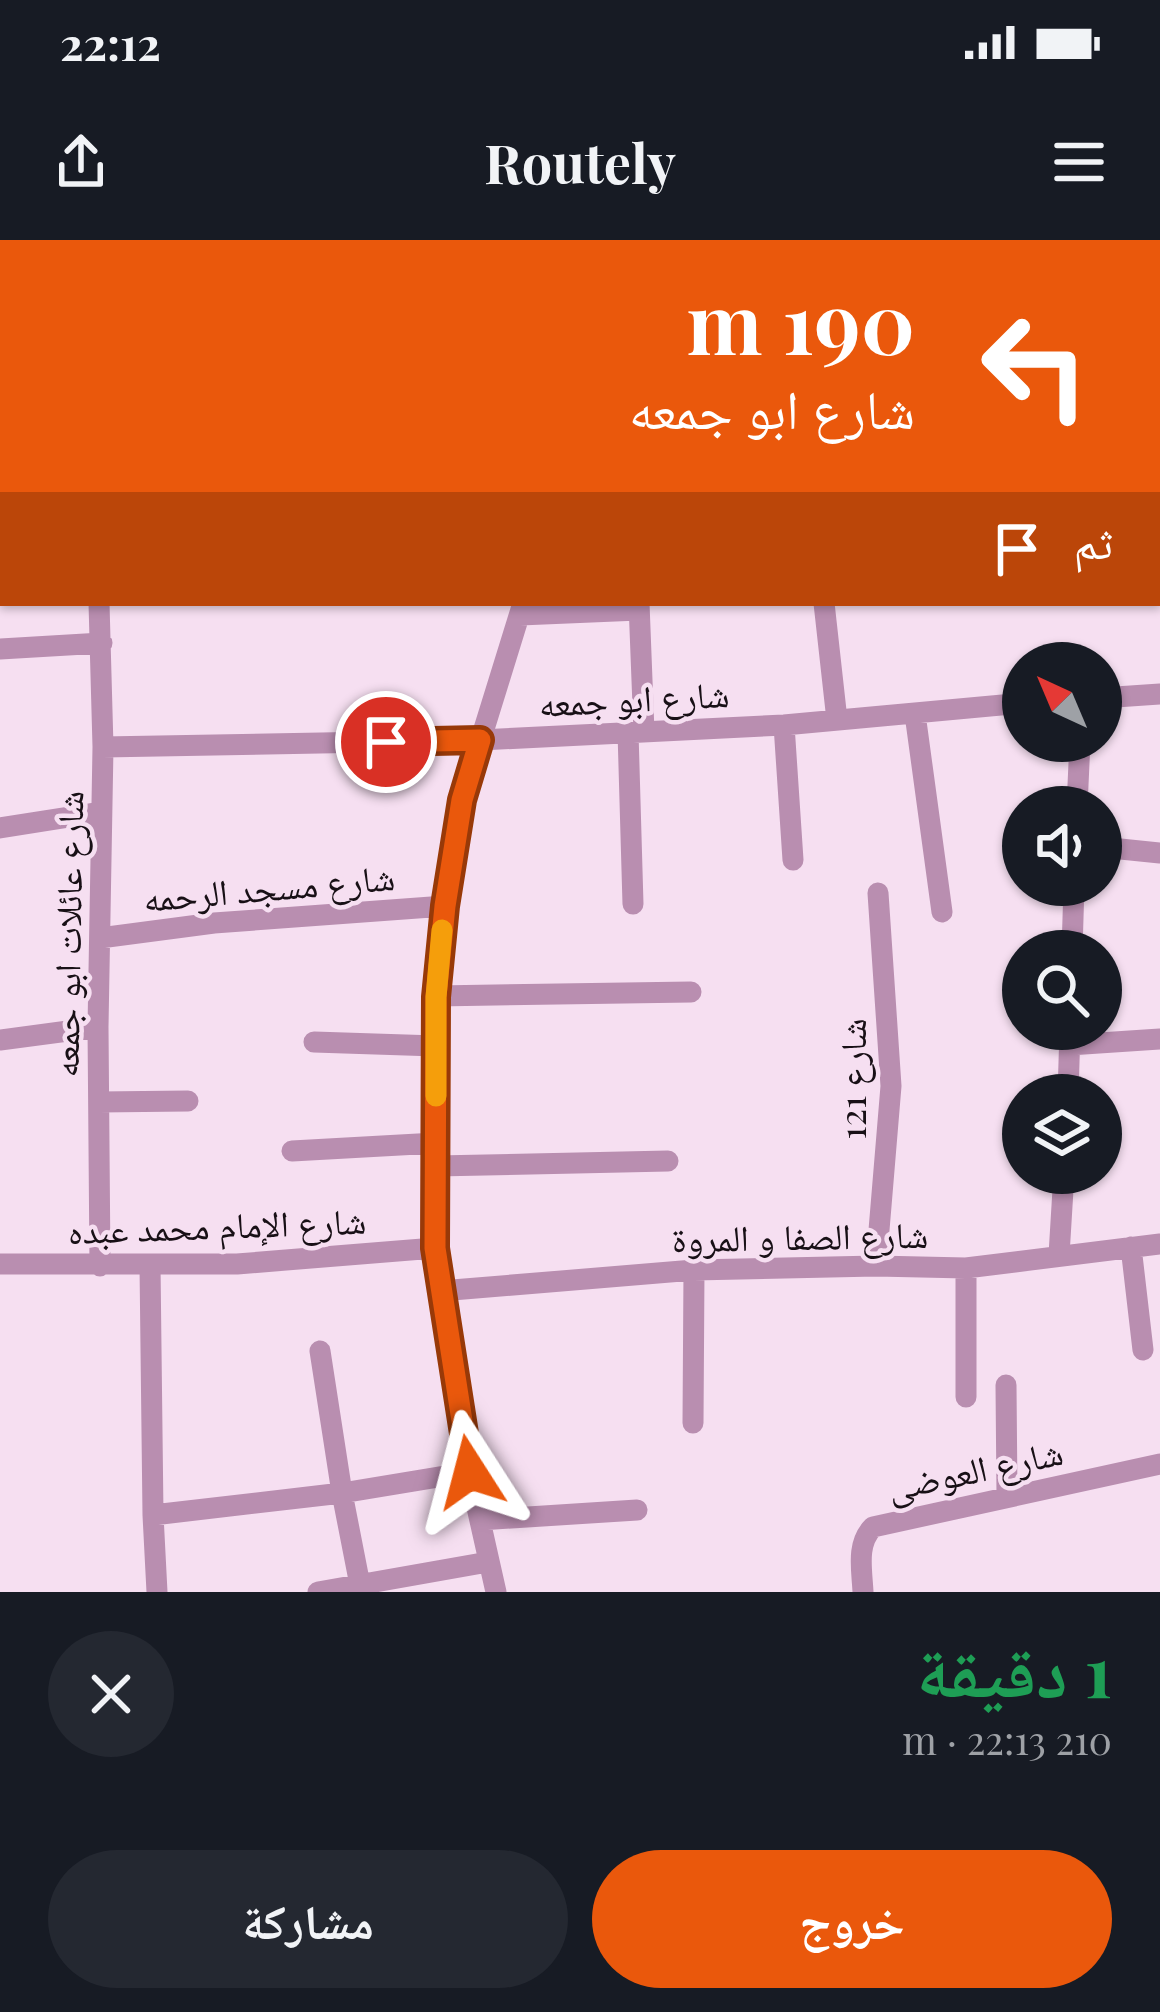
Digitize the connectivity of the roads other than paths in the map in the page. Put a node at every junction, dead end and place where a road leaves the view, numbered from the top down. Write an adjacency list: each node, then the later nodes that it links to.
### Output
1 (99, 606): 5 (street, شارع عائلات ابو جمعه)
2 (639, 606): 4 (street); 13 (street)
3 (824, 606): 11 (street)
4 (521, 609): 14 (street)
5 (102, 644): 6 (street); 15 (street, شارع عائلات ابو جمعه)
6 (0, 649)
7 (1160, 694): 8 (street)
8 (1122, 697)
9 (1002, 705): 10 (street, شارع ابو جمعه)
10 (915, 714): 11 (street, شارع ابو جمعه); 24 (street)
11 (837, 720): 12 (street, شارع ابو جمعه)
12 (784, 725): 13 (street, شارع ابو جمعه); 20 (street)
13 (636, 732): 14 (street, شارع ابو جمعه); 22 (street)
14 (480, 740): 15 (street, شارع ابو جمعه); 23 (street)
15 (103, 747): 16 (street, شارع عائلات ابو جمعه)
16 (101, 812): 17 (street); 25 (street, شارع عائلات ابو جمعه)
17 (0, 829)
18 (1122, 849): 19 (street)
19 (1160, 853)
20 (793, 860)
21 (878, 893): 47 (street, شارع 121)
22 (633, 904)
23 (445, 906): 25 (street, شارع مسجد الرحمه); 27 (street)
24 (942, 912)
25 (100, 938): 28 (street, شارع عائلات ابو جمعه)
26 (691, 992): 27 (street)
27 (436, 997): 33 (street)
28 (98, 1028): 31 (street); 35 (street, شارع عائلات ابو جمعه)
29 (1122, 1038): 30 (street)
30 (1160, 1039)
31 (0, 1040)
32 (314, 1042): 33 (street)
33 (436, 1046): 36 (street)
34 (188, 1101): 35 (street)
35 (99, 1102): 48 (street, شارع عائلات ابو جمعه)
36 (436, 1143): 37 (street); 39 (street)
37 (292, 1151)
38 (668, 1161): 39 (street)
39 (436, 1166): 43 (street)
40 (1063, 1194): 44 (street)
41 (1160, 1244): 42 (street, شارع الصفا و المروة)
42 (1131, 1247): 44 (street, شارع الصفا و المروة); 52 (street)
43 (435, 1248): 46 (street, شارع الإمام محمد عبده); 51 (street)
44 (1059, 1255): 49 (street, شارع الصفا و المروة)
45 (0, 1264): 48 (street, شارع الإمام محمد عبده)
46 (150, 1265): 48 (street, شارع الإمام محمد عبده); 62 (street)
47 (876, 1265): 49 (street, شارع الصفا و المروة); 50 (street, شارع الصفا و المروة)
48 (100, 1266)
49 (966, 1268): 55 (street)
50 (694, 1270): 51 (street, شارع الصفا و المروة); 56 (street)
51 (440, 1291): 58 (street)
52 (1143, 1350)
53 (320, 1351): 59 (street)
54 (1006, 1385): 60 (street)
55 (966, 1396)
56 (693, 1423)
57 (1160, 1464): 60 (street, شارع العوضى)
58 (470, 1472): 59 (street); 63 (street)
59 (342, 1493): 62 (street); 65 (street)
60 (1006, 1496): 69 (street, شارع العوضى)
61 (637, 1510): 63 (street)
62 (153, 1515): 66 (street)
63 (480, 1520): 64 (street)
64 (488, 1562): 65 (street); 68 (street)
65 (360, 1586): 67 (street)
66 (157, 1592)
67 (318, 1592)
68 (496, 1592)
69 (863, 1592)

